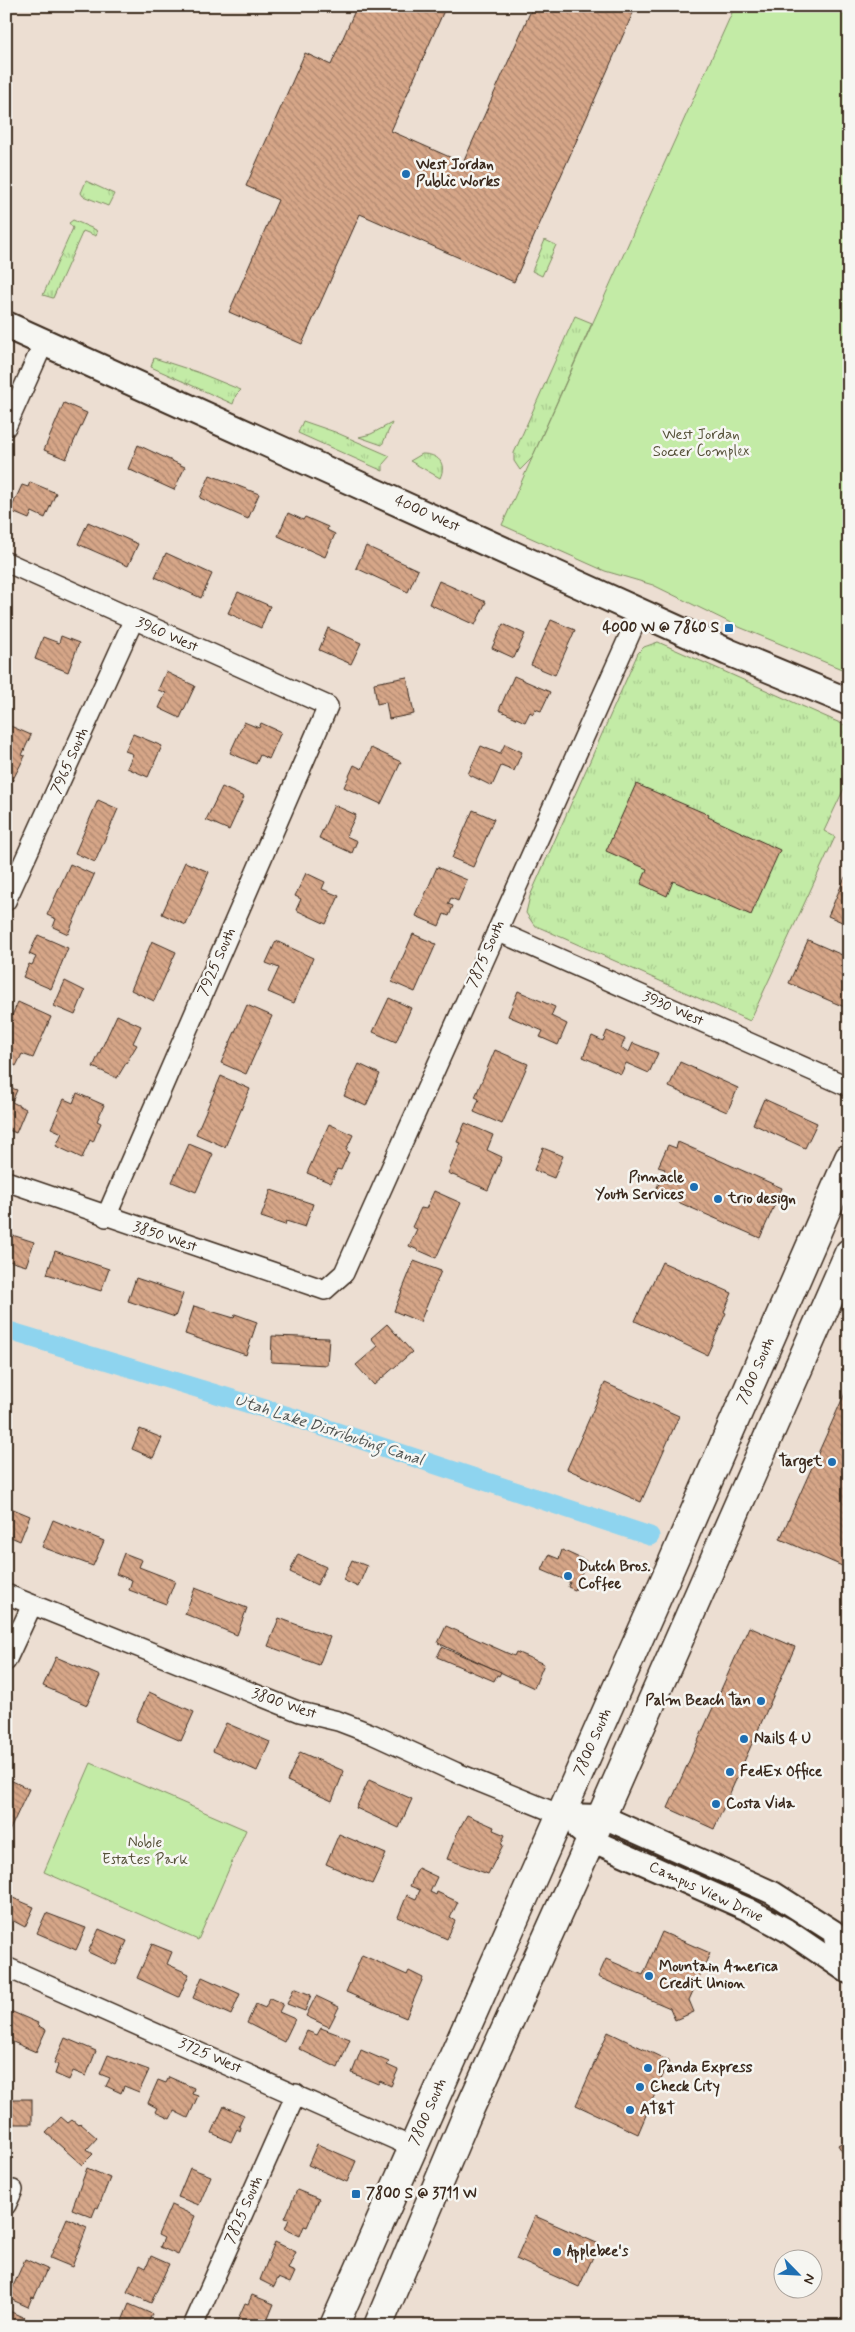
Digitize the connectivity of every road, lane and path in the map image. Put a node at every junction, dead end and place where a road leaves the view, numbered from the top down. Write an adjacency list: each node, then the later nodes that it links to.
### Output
1 (6, 325): 2 (main road, 4000 West)
2 (44, 342): 3 (street); 5 (main road, 4000 West)
3 (6, 427)
4 (6, 562): 6 (street, 3960 West)
5 (640, 612): 7 (main road, 4000 West); 10 (street, 7875 South)
6 (133, 620): 8 (street, 3960 West); 9 (street, 7965 South)
7 (849, 702)
8 (328, 706): 14 (street, 7925 South)
9 (6, 901)
10 (497, 931): 11 (street, 3930 West); 16 (street, 7875 South)
11 (849, 1087)
12 (849, 1158): 17 (main road, 7800 South)
13 (6, 1181): 14 (street, 3850 West)
14 (106, 1217): 16 (street, 3850 West)
15 (849, 1253): 18 (main road)
16 (325, 1290)
17 (738, 1411): 18 (main road); 22 (main road, 7800 South)
18 (715, 1555): 23 (main road)
19 (6, 1594): 20 (street, 3800 West)
20 (32, 1605): 21 (street); 22 (street, 3800 West)
21 (6, 1661)
22 (561, 1815): 23 (street, Campus View Drive); 27 (main road, 7800 South)
23 (596, 1828): 25 (street, Campus View Drive); 30 (main road)
24 (6, 1967): 26 (street, 3725 West)
25 (845, 1970)
26 (296, 2094): 27 (street, 3725 West); 28 (street, 7825 South)
27 (412, 2147): 29 (main road, 7800 South)
28 (193, 2326)
29 (334, 2326)
30 (378, 2326)

